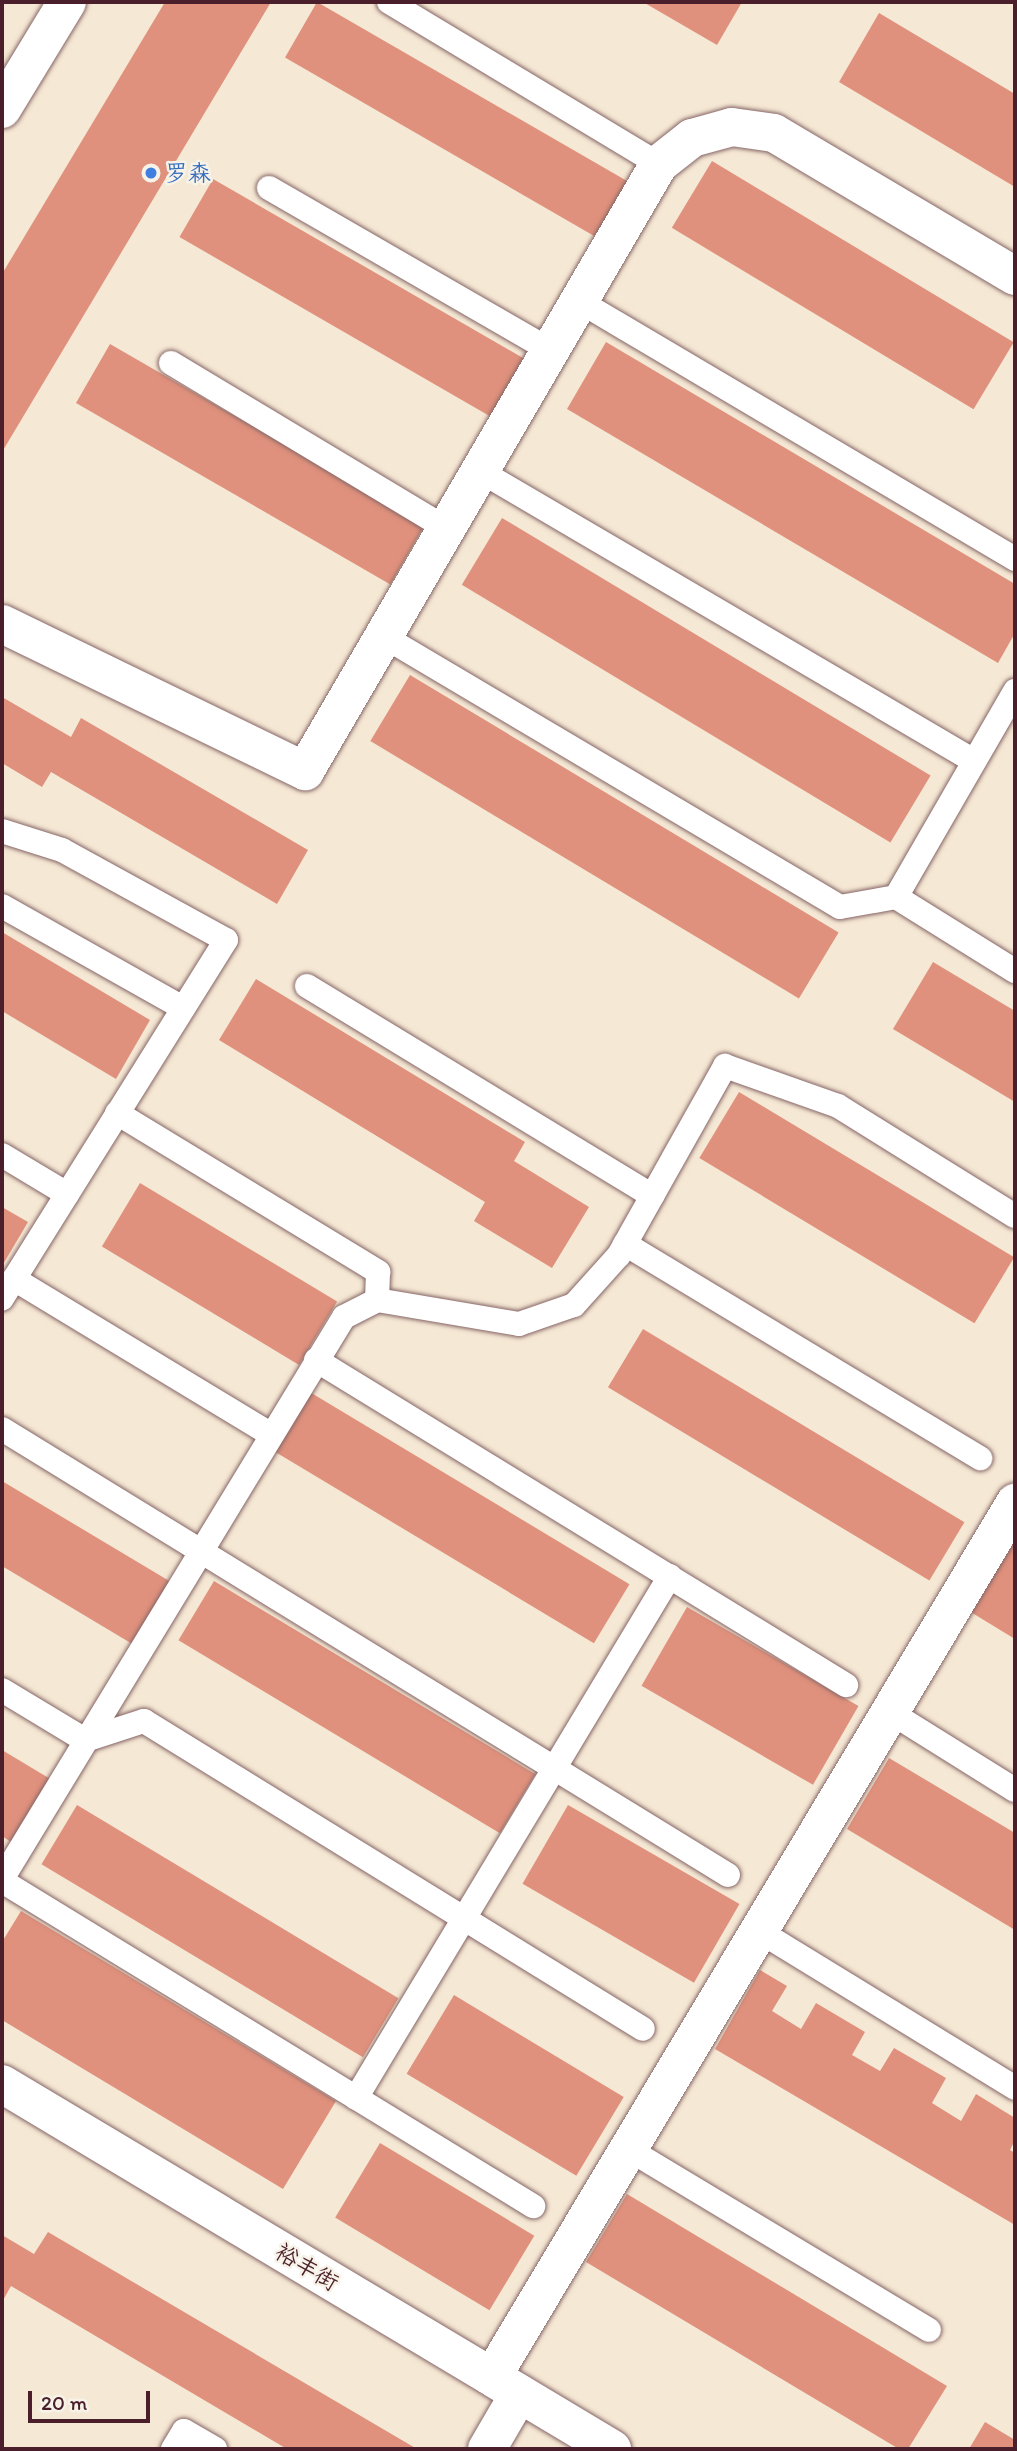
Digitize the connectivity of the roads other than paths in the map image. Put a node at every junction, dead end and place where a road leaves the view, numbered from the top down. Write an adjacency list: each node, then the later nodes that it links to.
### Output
1 (67, 2): 3 (street)
2 (388, 2): 4 (lane)
3 (2, 109)
4 (659, 164): 6 (street); 7 (street)
5 (269, 188): 8 (lane)
6 (1015, 276)
7 (579, 301): 8 (street); 12 (lane)
8 (550, 350): 10 (street)
9 (171, 363): 11 (lane)
10 (480, 471): 11 (street); 17 (lane)
11 (446, 528): 14 (street)
12 (1015, 559)
13 (2, 624): 14 (street)
14 (383, 636): 19 (lane)
15 (1015, 691): 16 (lane)
16 (1007, 721): 17 (lane)
17 (974, 761): 19 (lane)
18 (2, 831): 23 (lane)
19 (896, 897): 21 (lane)
20 (2, 906): 23 (lane)
21 (1015, 971)
22 (307, 986): 27 (lane)
23 (181, 1007): 24 (lane)
24 (117, 1113): 26 (lane); 31 (lane)
25 (2, 1155): 26 (lane)
26 (67, 1194): 30 (lane)
27 (652, 1196): 28 (lane); 29 (lane)
28 (1015, 1216)
29 (625, 1244): 31 (lane); 35 (lane)
30 (8, 1289): 34 (lane)
31 (377, 1300): 32 (lane)
32 (316, 1360): 34 (lane); 38 (lane)
33 (2, 1429): 37 (lane)
34 (270, 1434): 37 (lane)
35 (980, 1458)
36 (1015, 1503): 41 (street)
37 (200, 1551): 42 (lane); 43 (lane)
38 (670, 1576): 39 (lane); 43 (lane)
39 (846, 1685)
40 (2, 1690): 42 (lane)
41 (890, 1712): 44 (lane); 48 (street)
42 (85, 1740): 46 (lane); 47 (lane)
43 (554, 1768): 45 (lane); 47 (lane)
44 (1015, 1790)
45 (728, 1875)
46 (2, 1880): 52 (lane)
47 (464, 1919): 49 (lane); 52 (lane)
48 (759, 1931): 51 (lane); 53 (street)
49 (643, 2029)
50 (2, 2084): 56 (street, 裕丰街)
51 (1015, 2088)
52 (356, 2098): 54 (lane)
53 (628, 2149): 55 (lane); 56 (street)
54 (533, 2206)
55 (929, 2330)
56 (505, 2385): 59 (street); 60 (street, 裕丰街)
57 (173, 2449): 58 (lane)
58 (215, 2449)
59 (486, 2449)
60 (612, 2449)

